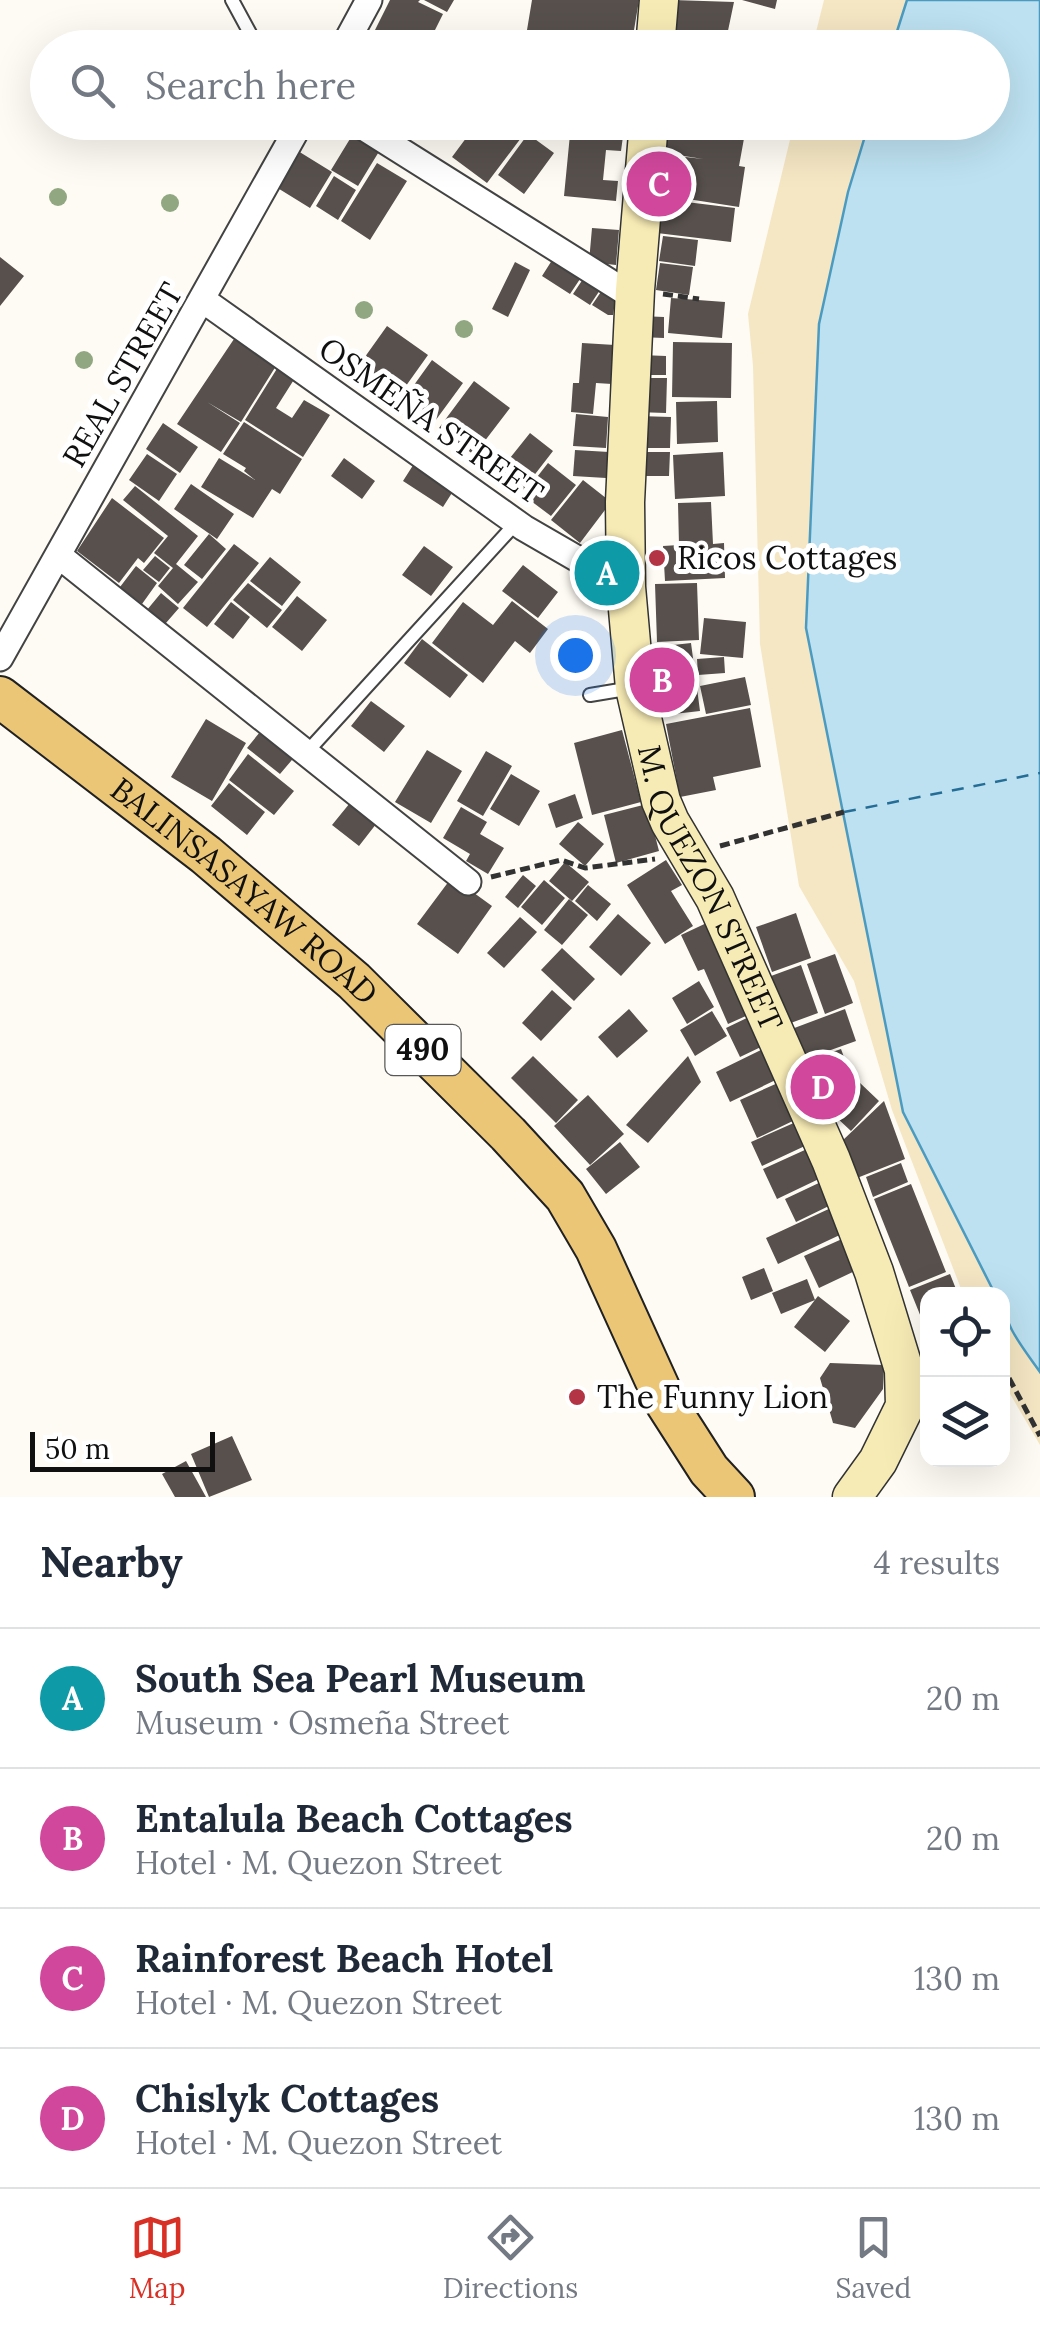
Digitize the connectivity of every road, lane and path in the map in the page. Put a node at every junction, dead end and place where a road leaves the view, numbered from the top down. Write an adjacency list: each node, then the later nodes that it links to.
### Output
1 (232, 0): 4 (lane)
2 (369, 0): 5 (street)
3 (659, 0): 6 (street)
4 (248, 30)
5 (353, 30)
6 (657, 30)
7 (292, 140): 11 (street, REAL STREET)
8 (384, 140): 10 (street)
9 (648, 140): 10 (street, M. QUEZON STREET)
10 (635, 298): 14 (street, M. QUEZON STREET)
11 (203, 300): 12 (street, OSMEÑA STREET); 13 (street, REAL STREET)
12 (517, 522): 14 (street, OSMEÑA STREET); 19 (lane)
13 (58, 555): 15 (street, REAL STREET); 19 (street)
14 (626, 588): 16 (street, M. QUEZON STREET)
15 (0, 658)
16 (635, 688): 17 (lane); 21 (street, M. QUEZON STREET)
17 (590, 695)
18 (0, 697): 25 (main road, BALINSASAYAW ROAD / 490)
19 (306, 753): 22 (street)
20 (844, 812): 21 (path)
21 (688, 855): 22 (path); 26 (street, M. QUEZON STREET)
22 (468, 882)
23 (1008, 1377): 24 (path)
24 (1040, 1436)
25 (734, 1497)
26 (852, 1497)

